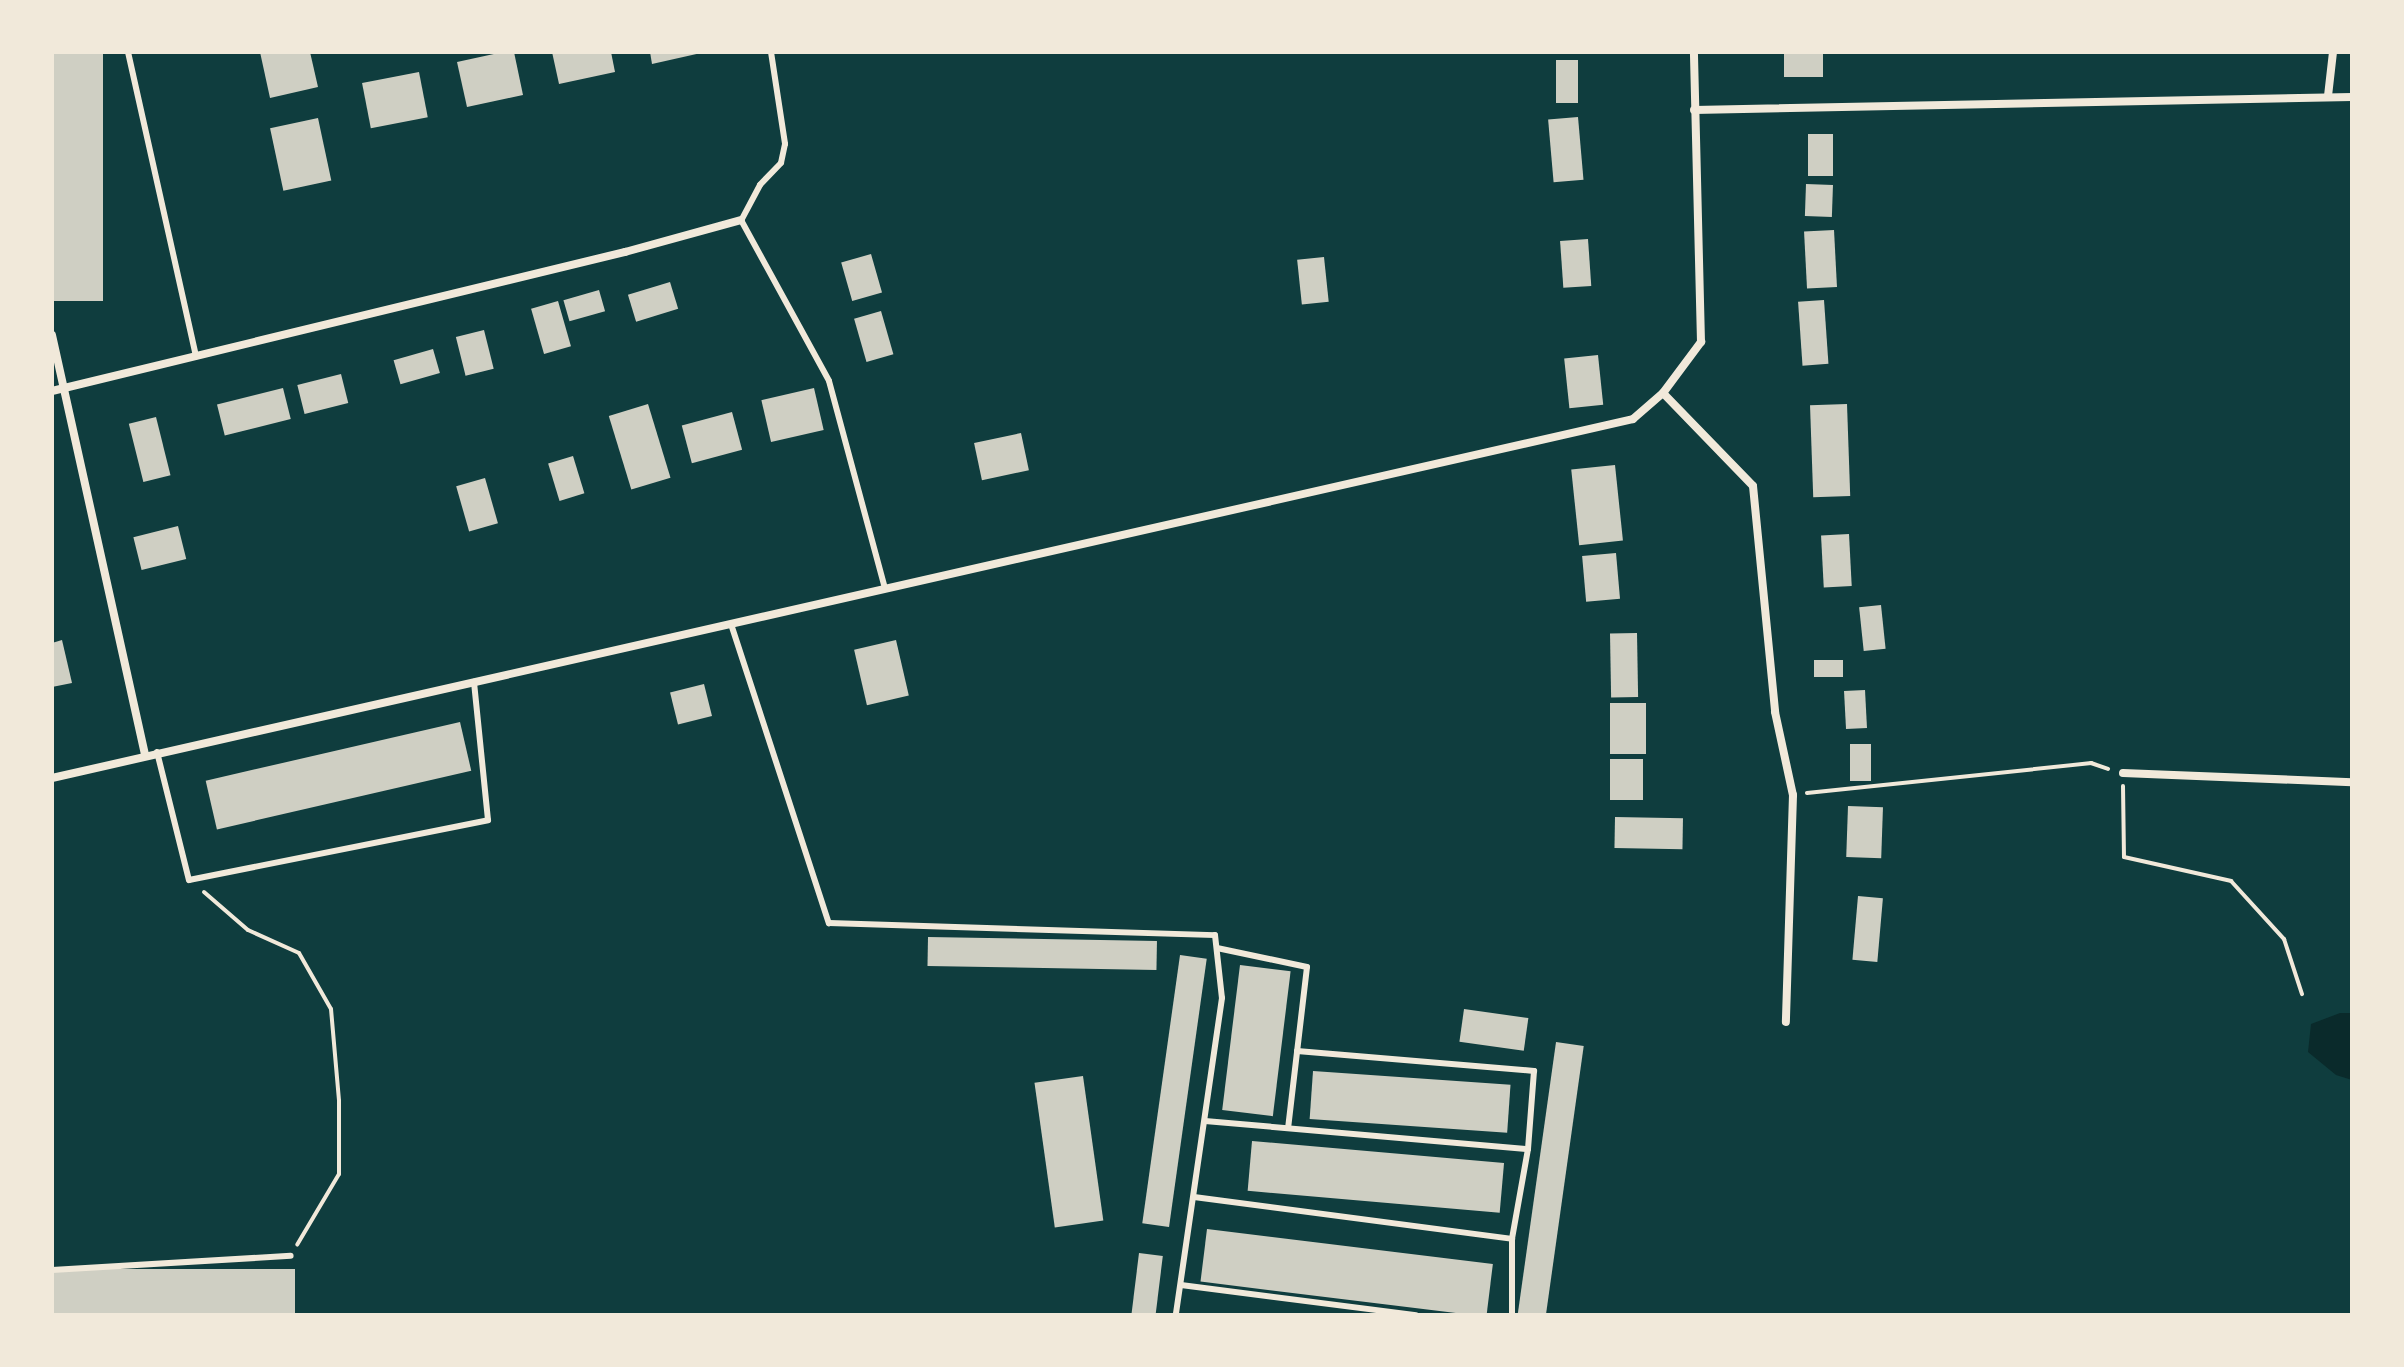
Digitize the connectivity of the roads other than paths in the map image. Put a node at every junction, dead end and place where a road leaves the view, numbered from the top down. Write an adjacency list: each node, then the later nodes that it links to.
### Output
1 (128, 52): 10 (lane)
2 (771, 52): 8 (lane)
3 (1694, 52): 7 (street)
4 (2333, 52): 5 (street)
5 (2328, 96): 6 (street); 7 (street)
6 (2352, 97)
7 (1694, 110): 13 (street)
8 (741, 220): 10 (street); 14 (lane)
9 (52, 335): 11 (street)
10 (196, 356): 11 (street)
11 (64, 388): 12 (street); 18 (street)
12 (52, 391)
13 (1663, 393): 14 (street); 23 (street)
14 (885, 589): 15 (street)
15 (731, 624): 16 (street); 22 (lane)
16 (474, 682): 17 (street); 17 (lane)
17 (157, 752): 18 (street)
18 (145, 755): 20 (street)
19 (2123, 773): 21 (street)
20 (52, 778)
21 (2352, 782)
22 (1217, 948): 24 (lane); 25 (lane)
23 (1786, 1022)
24 (1297, 1051): 26 (lane); 27 (lane)
25 (1205, 1121): 26 (lane); 28 (lane)
26 (1288, 1128): 27 (lane)
27 (1528, 1149): 29 (lane)
28 (1194, 1197): 29 (lane); 32 (lane)
29 (1512, 1239): 35 (lane)
30 (291, 1256): 31 (lane)
31 (52, 1270)
32 (1181, 1285): 33 (lane); 34 (lane)
33 (1176, 1315)
34 (1416, 1315)
35 (1512, 1315)

